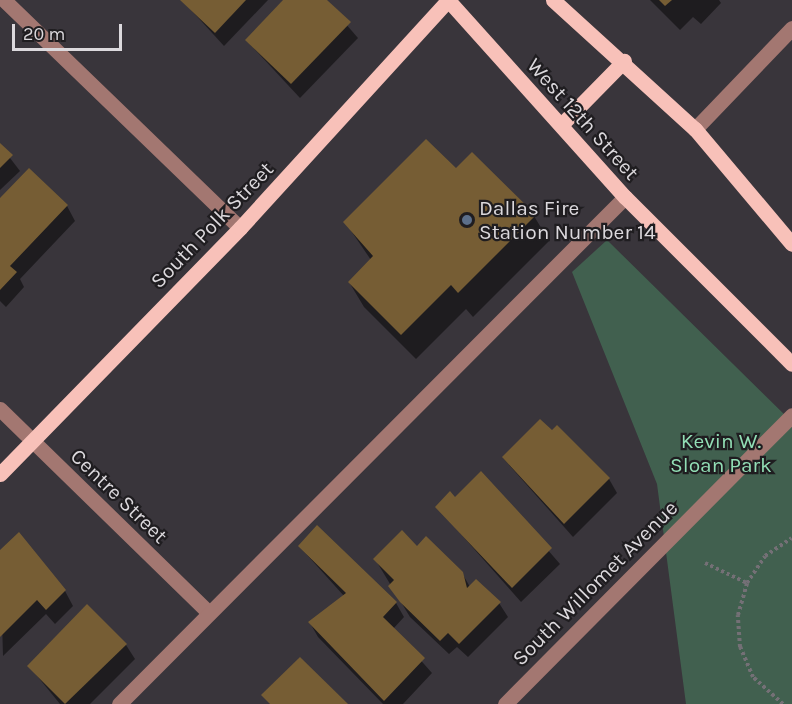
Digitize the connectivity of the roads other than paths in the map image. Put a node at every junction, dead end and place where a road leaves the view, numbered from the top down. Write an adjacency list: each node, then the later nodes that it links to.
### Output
1 (4, 0): 9 (street)
2 (448, 0): 6 (main road, West 12th Street); 9 (main road, South Polk Street)
3 (553, 0): 5 (main road)
4 (792, 28): 7 (street)
5 (624, 61): 6 (main road); 7 (main road)
6 (561, 125): 8 (main road, West 12th Street)
7 (694, 129): 10 (main road)
8 (625, 197): 11 (main road, West 12th Street); 16 (street)
9 (240, 228): 14 (main road, South Polk Street)
10 (792, 244)
11 (792, 364)
12 (0, 409): 14 (street, Centre Street)
13 (792, 415): 18 (street, South Willomet Avenue)
14 (33, 441): 15 (main road, South Polk Street); 16 (street, Centre Street)
15 (0, 474)
16 (209, 613): 17 (street)
17 (119, 704)
18 (505, 704)

